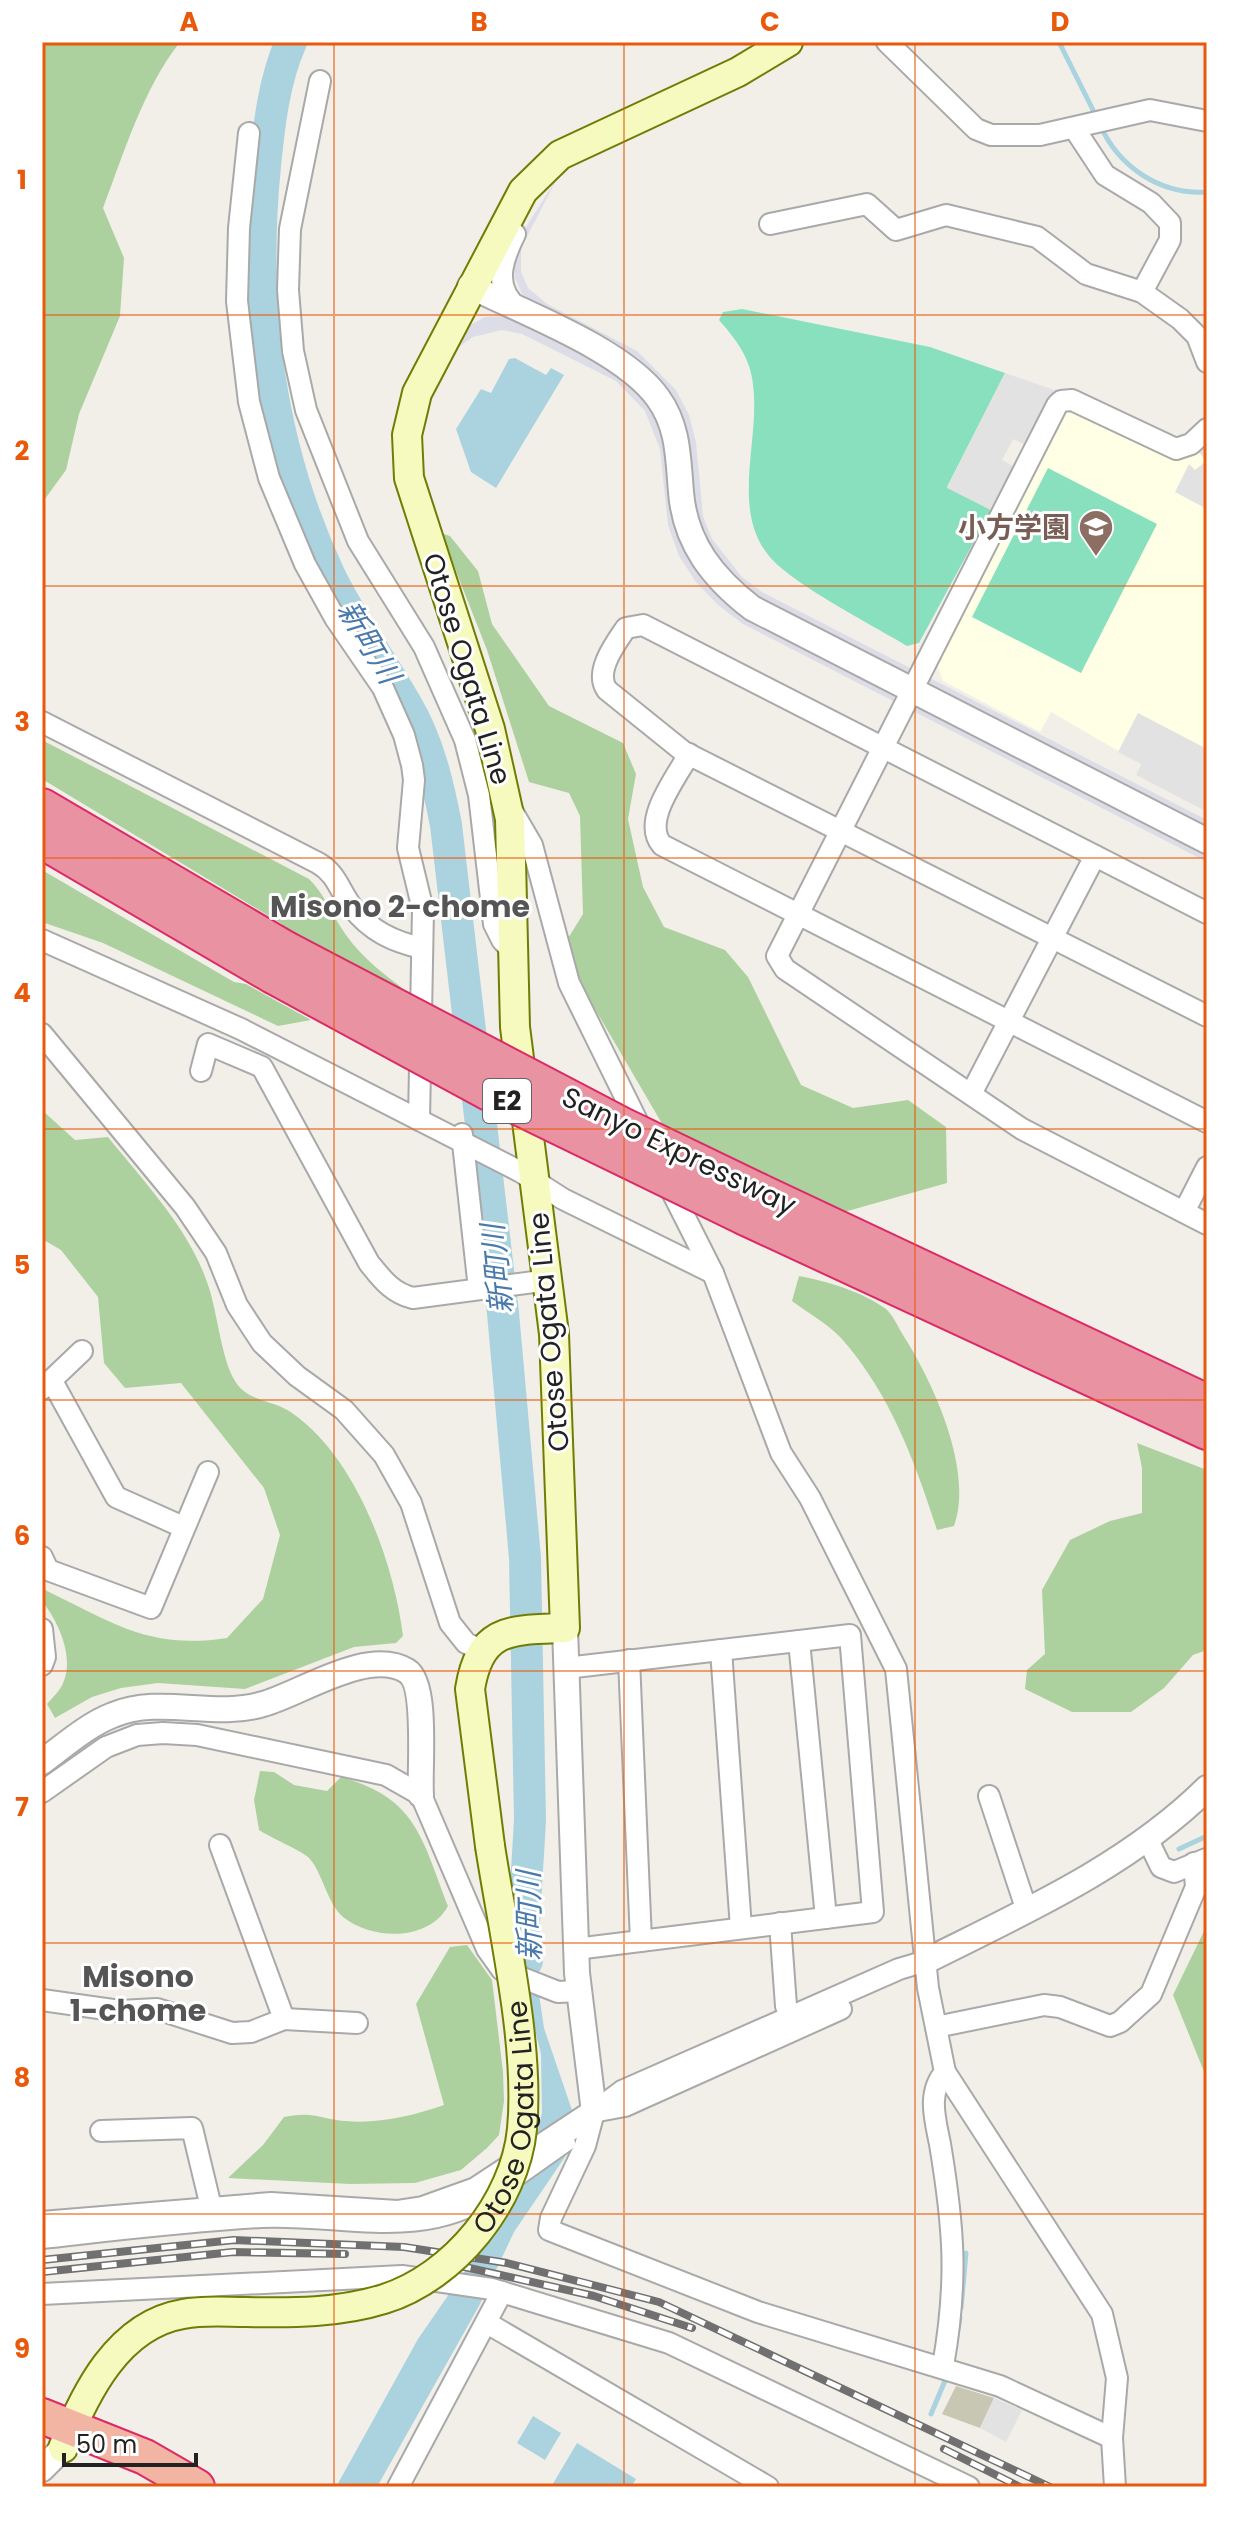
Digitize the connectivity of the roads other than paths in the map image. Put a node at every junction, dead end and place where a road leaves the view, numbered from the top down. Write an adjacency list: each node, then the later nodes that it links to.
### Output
1 (788, 42): 7 (main road, Otose Ogata Line)
2 (887, 42): 5 (street)
3 (320, 81): 29 (street)
4 (1207, 121): 5 (street)
5 (1077, 127): 10 (street)
6 (249, 133): 28 (street)
7 (583, 143): 9 (main road, Otose Ogata Line); 11 (street)
8 (770, 224): 10 (street)
9 (470, 286): 11 (street); 18 (main road, Otose Ogata Line)
10 (1142, 292): 12 (street)
11 (526, 314): 14 (street)
12 (1207, 362)
13 (1207, 429): 14 (street)
14 (911, 689): 16 (street); 22 (street)
15 (42, 722): 28 (street)
16 (882, 747): 17 (street); 20 (street); 23 (street)
17 (689, 754): 20 (street); 24 (street)
18 (507, 802): 29 (main road, Otose Ogata Line); 43 (street)
19 (42, 807): 30 (highway, Sanyo Expressway / E2)
20 (839, 830): 24 (street); 26 (street)
21 (42, 840): 30 (highway, Sanyo Expressway / E2)
22 (1207, 841)
23 (1095, 856): 25 (street); 26 (street)
24 (797, 913): 32 (street); 35 (street)
25 (1207, 913)
26 (1052, 938): 31 (street); 32 (street)
27 (42, 940): 36 (street)
28 (422, 948): 36 (street)
29 (514, 954): 40 (main road, Otose Ogata Line)
30 (279, 962): 46 (highway, Sanyo Expressway / E2, bridge); 46 (highway, Sanyo Expressway / E2, bridge)
31 (1207, 1016)
32 (1009, 1021): 35 (street); 37 (street)
33 (42, 1034): 58 (street)
34 (201, 1071): 45 (street)
35 (971, 1094): 41 (street)
36 (419, 1120): 38 (street)
37 (1207, 1122)
38 (465, 1140): 40 (street); 45 (street)
39 (1207, 1167): 41 (street)
40 (528, 1177): 43 (street); 44 (main road, Otose Ogata Line)
41 (1184, 1212): 42 (street)
42 (1207, 1224)
43 (713, 1273): 76 (street)
44 (542, 1281): 45 (street); 54 (main road, Otose Ogata Line)
45 (482, 1289)
46 (926, 1289): 49 (highway, E2); 50 (highway, E2)
47 (82, 1351): 48 (street)
48 (47, 1385): 52 (street)
49 (1207, 1403)
50 (1207, 1431)
51 (208, 1472): 52 (street)
52 (183, 1527): 53 (street)
53 (42, 1557)
54 (559, 1628): 58 (main road, Otose Ogata Line); 61 (street)
55 (42, 1629): 60 (street)
56 (799, 1641): 57 (street); 71 (street); 71 (street)
57 (721, 1650): 59 (street); 73 (street)
58 (483, 1651): 94 (main road, Otose Ogata Line, bridge)
59 (629, 1660): 61 (street); 74 (street)
60 (42, 1665)
61 (566, 1668): 75 (street)
62 (42, 1762): 65 (street)
63 (1207, 1788): 67 (street)
64 (42, 1792): 65 (street)
65 (421, 1795): 77 (street)
66 (989, 1796): 70 (street)
67 (1147, 1838): 69 (street); 70 (street)
68 (220, 1845): 80 (street)
69 (1201, 1861): 82 (street)
70 (1027, 1911): 76 (street)
71 (826, 1918): 72 (street)
72 (780, 1923): 73 (street); 79 (street)
73 (741, 1928): 74 (street)
74 (641, 1941): 75 (street)
75 (576, 1949): 77 (street)
76 (926, 1961): 79 (street); 82 (street); 84 (street)
77 (573, 1992): 84 (street)
78 (42, 2000): 80 (street)
79 (790, 2016): 84 (street)
80 (284, 2019): 81 (street)
81 (357, 2023)
82 (936, 2027): 83 (street)
83 (945, 2072): 92 (street); 93 (street)
84 (581, 2124): 86 (street); 88 (street); 92 (street)
85 (101, 2131): 86 (street)
86 (211, 2207): 87 (street)
87 (42, 2224)
88 (42, 2241)
89 (497, 2291): 90 (street); 91 (street); 95 (street)
90 (42, 2294)
91 (487, 2323): 98 (street); 99 (street)
92 (943, 2366): 93 (street)
93 (1112, 2438): 100 (street)
94 (52, 2440): 96 (highway); 97 (highway)
95 (961, 2485)
96 (149, 2487)
97 (197, 2487)
98 (398, 2487)
99 (768, 2487)
100 (1115, 2487)

